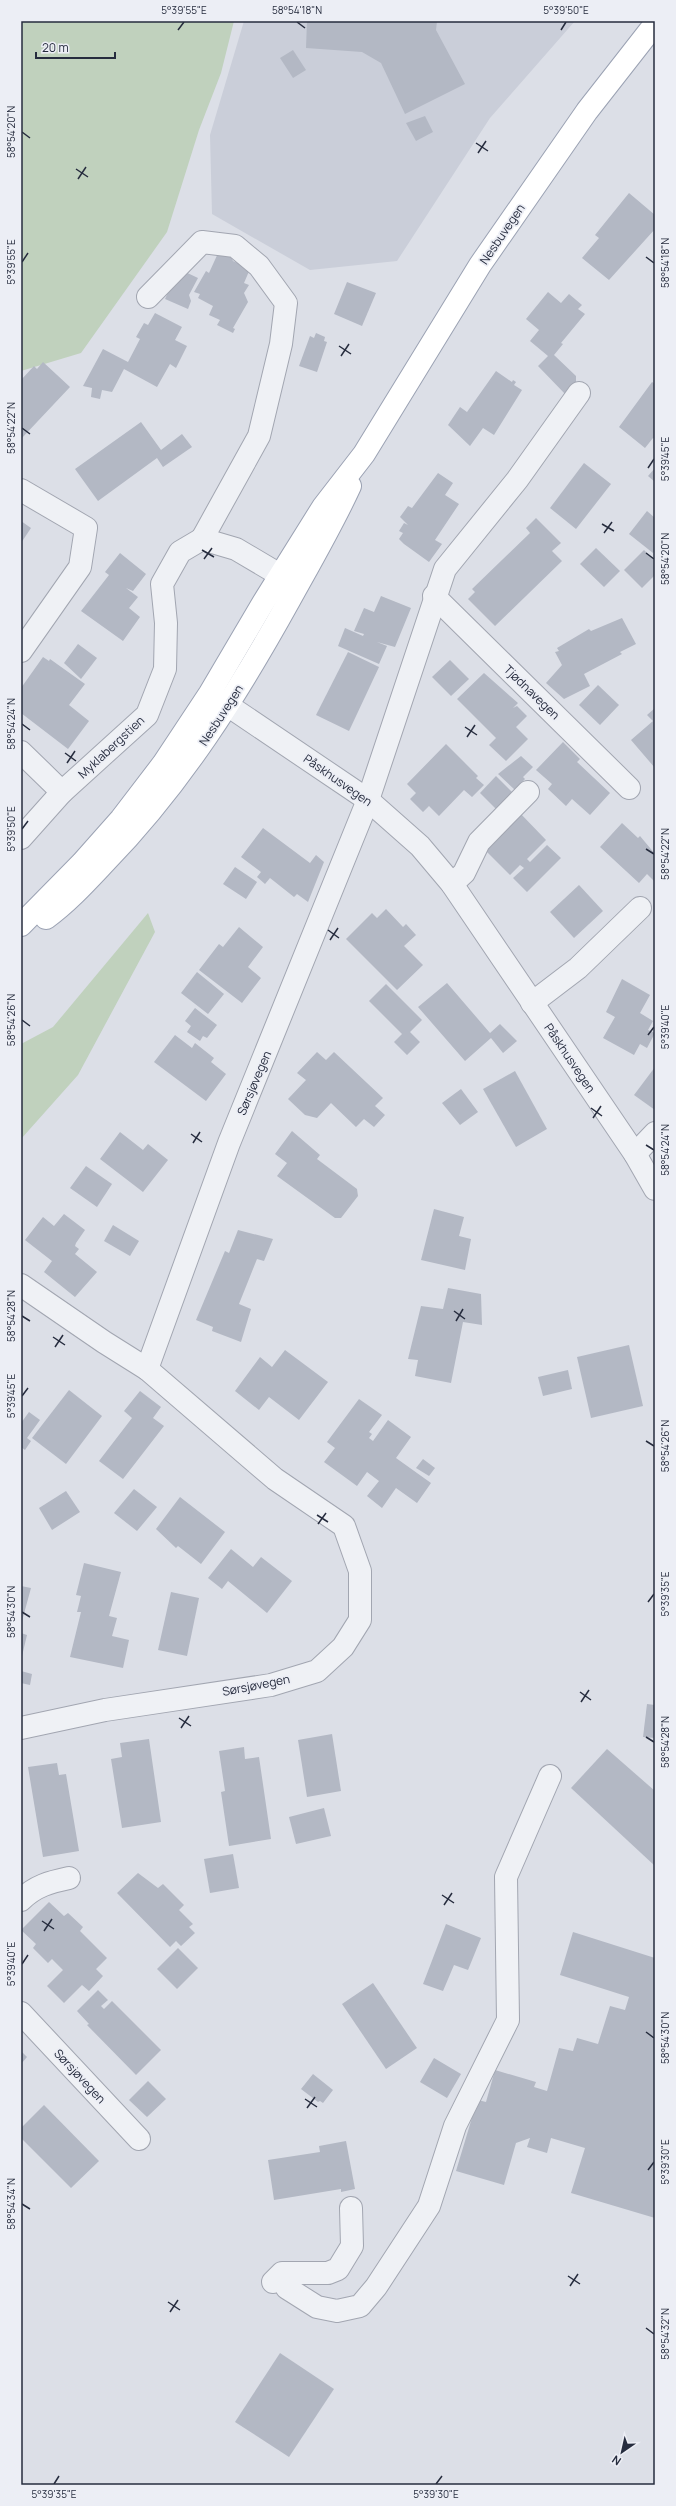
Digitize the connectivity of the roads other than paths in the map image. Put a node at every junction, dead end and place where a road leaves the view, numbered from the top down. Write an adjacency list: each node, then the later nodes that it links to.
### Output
1 (655, 24): 4 (main road, Nesbuvegen)
2 (148, 297): 6 (street)
3 (579, 393): 8 (street)
4 (364, 454): 7 (main road, Nesbuvegen); 11 (main road, Nesbuvegen)
5 (21, 490): 9 (street)
6 (202, 539): 7 (street); 14 (street, Myklabergstien)
7 (280, 575): 10 (main road, Nesbuvegen)
8 (434, 596): 13 (street, Tjødnavegen); 16 (street)
9 (21, 650)
10 (210, 693): 11 (street, Påskhusvegen); 20 (main road, Nesbuvegen)
11 (228, 706): 16 (street, Påskhusvegen); 21 (main road, Nesbuvegen)
12 (21, 752): 14 (street)
13 (629, 788)
14 (62, 792): 17 (street, Myklabergstien)
15 (528, 792): 18 (street)
16 (368, 800): 18 (street, Påskhusvegen); 27 (street, Sørsjøvegen)
17 (21, 838)
18 (452, 884): 22 (street, Påskhusvegen)
19 (640, 908): 22 (street)
20 (21, 925)
21 (21, 932)
22 (532, 1003): 24 (street, Påskhusvegen)
23 (655, 1133): 24 (street)
24 (636, 1154): 25 (street, Påskhusvegen)
25 (655, 1190)
26 (21, 1285): 27 (street, Sørsjøvegen)
27 (146, 1369): 28 (street, Sørsjøvegen)
28 (21, 1728)
29 (550, 1776): 34 (street)
30 (69, 1878): 31 (street)
31 (21, 1900)
32 (21, 2013): 33 (street, Sørsjøvegen)
33 (139, 2139)
34 (351, 2208)

